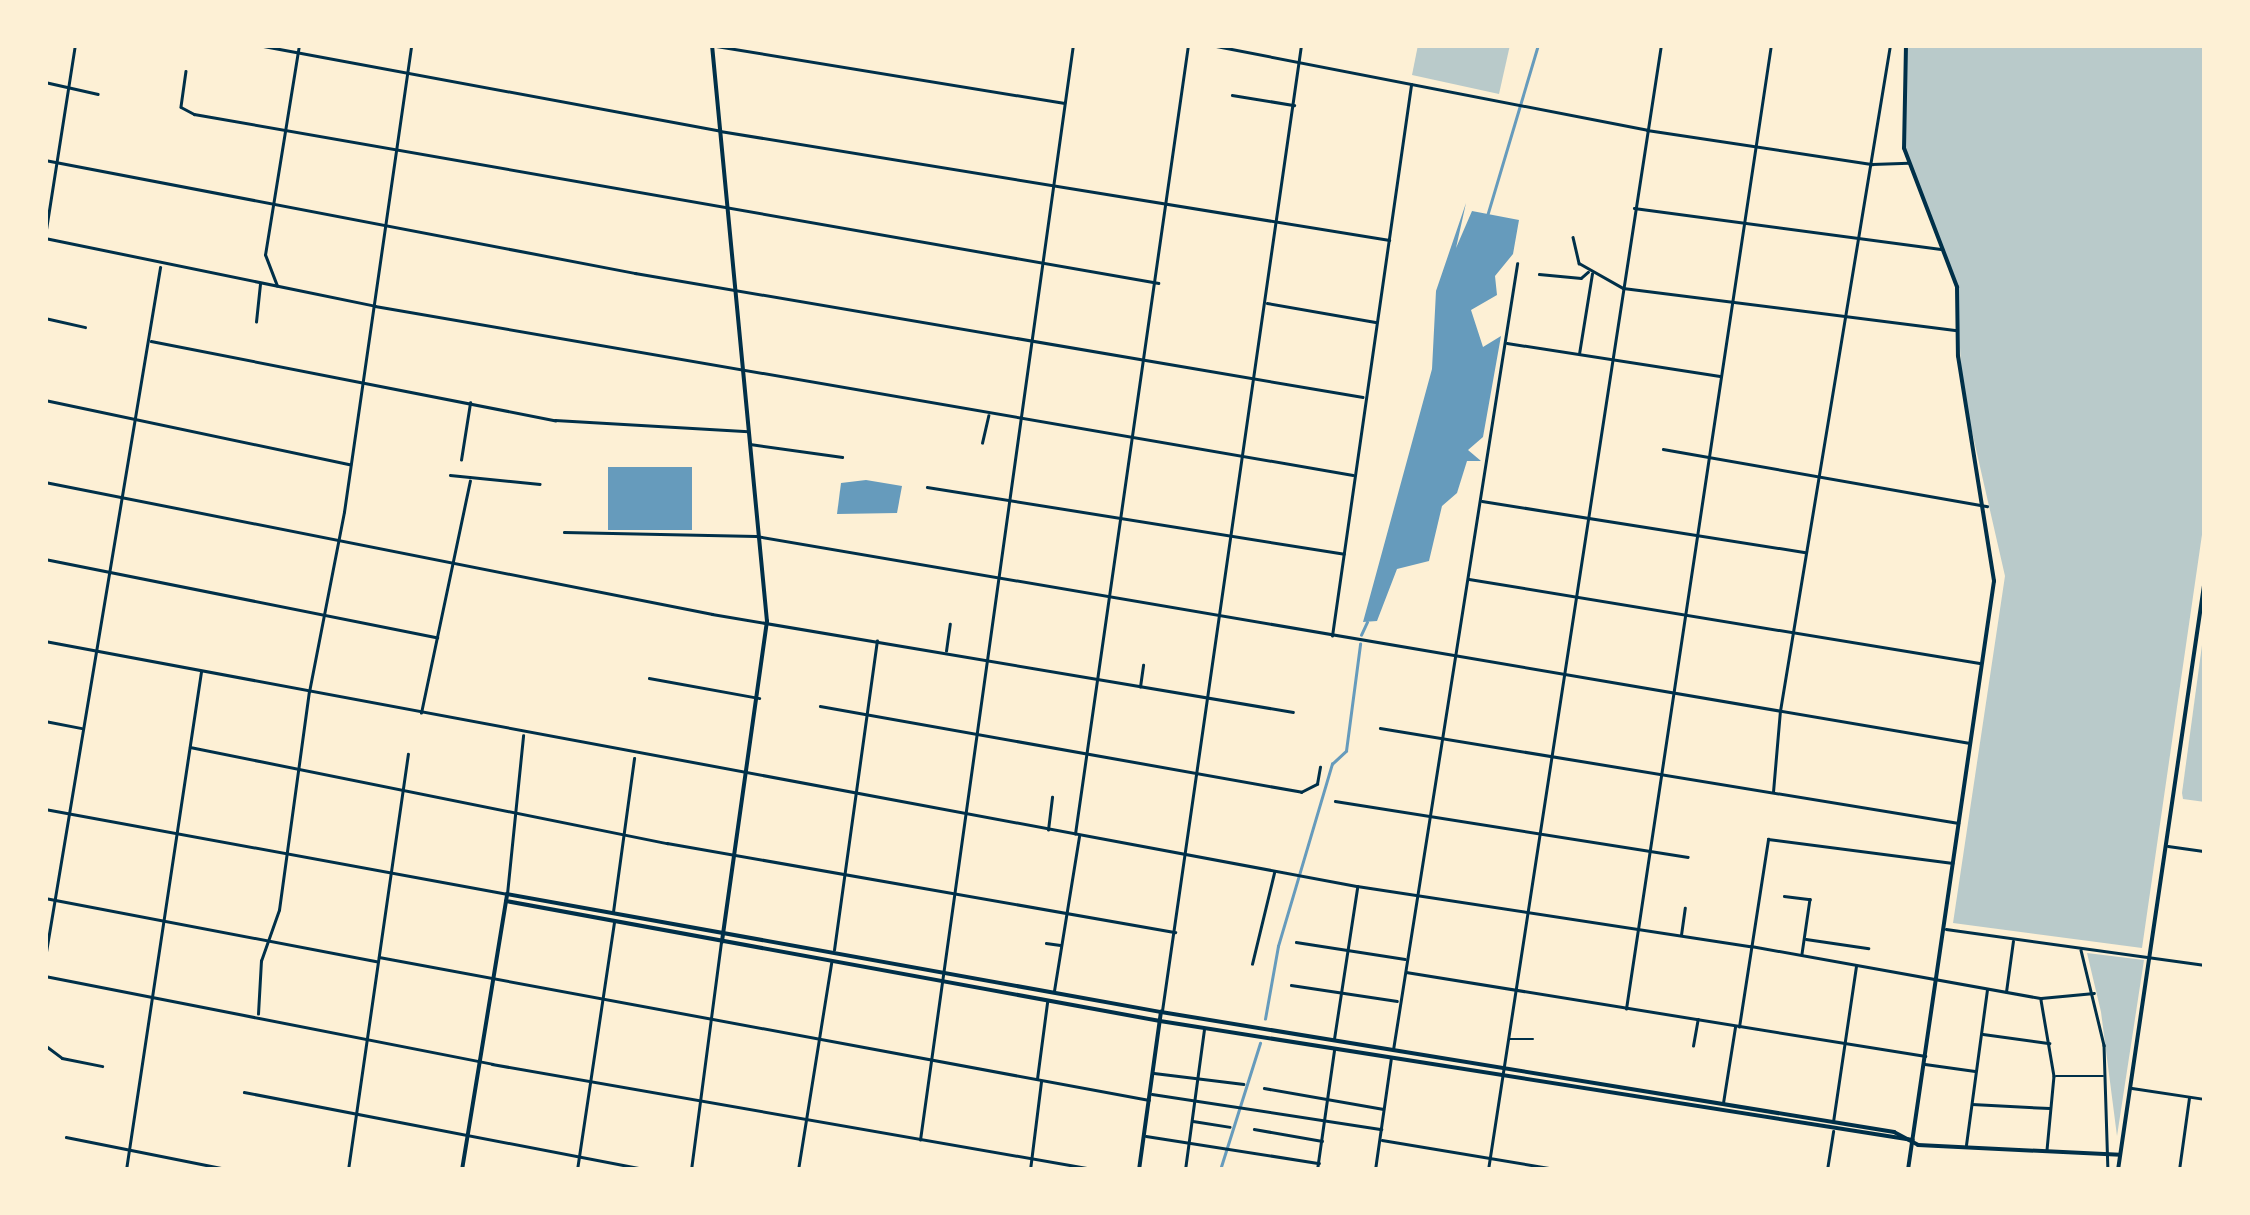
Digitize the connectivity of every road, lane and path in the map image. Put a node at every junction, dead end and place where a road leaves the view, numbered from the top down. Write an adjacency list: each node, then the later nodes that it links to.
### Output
1 (75, 45): 20 (street)
2 (258, 45): 14 (street)
3 (299, 45): 14 (street)
4 (411, 45): 17 (street)
5 (711, 45): 23 (street); 27 (street)
6 (1073, 45): 23 (street)
7 (1188, 45): 35 (street)
8 (1210, 45): 15 (street)
9 (1301, 45): 15 (street)
10 (1661, 45): 26 (street)
11 (1771, 45): 28 (street)
12 (1890, 45): 33 (street)
13 (1906, 45): 32 (street)
14 (298, 54): 17 (street); 25 (street)
15 (1299, 62): 19 (street); 24 (street)
16 (186, 71): 25 (street)
17 (408, 71): 27 (street); 29 (street)
18 (45, 82): 20 (street)
19 (1412, 84): 26 (street); 44 (street)
20 (68, 88): 21 (street); 31 (street)
21 (98, 94)
22 (1232, 95): 24 (street)
23 (1065, 104): 34 (street)
24 (1294, 105): 39 (street)
25 (288, 130): 29 (street); 36 (street)
26 (1647, 130): 28 (street); 37 (street)
27 (720, 131): 34 (street); 38 (street)
28 (1755, 146): 33 (street); 40 (street)
29 (397, 150): 38 (street); 41 (street)
30 (45, 160): 31 (street)
31 (56, 162): 36 (street); 43 (street)
32 (1909, 163): 33 (street); 46 (street)
33 (1872, 164): 45 (street)
34 (1055, 183): 35 (street); 47 (street)
35 (1170, 204): 39 (street); 52 (street)
36 (274, 208): 41 (street); 54 (street)
37 (1633, 208): 40 (street); 55 (street)
38 (726, 211): 47 (street); 56 (street)
39 (1277, 223): 44 (street); 57 (street)
40 (1744, 223): 45 (street); 58 (street)
41 (386, 228): 56 (street); 59 (street)
42 (1573, 236): 50 (street)
43 (45, 238): 49 (street)
44 (1389, 240): 63 (street)
45 (1855, 242): 46 (street); 61 (street)
46 (1944, 250): 65 (street)
47 (1046, 261): 52 (street); 66 (street)
48 (1517, 264): 68 (street)
49 (160, 266): 53 (street); 67 (street)
50 (1591, 272): 51 (street); 55 (street); 69 (street)
51 (1539, 274)
52 (1158, 283): 71 (street)
53 (260, 284): 54 (street); 62 (street)
54 (277, 286): 59 (street)
55 (1624, 288): 58 (street); 70 (street)
56 (736, 290): 66 (street); 72 (street)
57 (1266, 303): 63 (street); 74 (street)
58 (1734, 304): 61 (street); 73 (street)
59 (375, 306): 72 (street); 75 (street)
60 (45, 318): 64 (street)
61 (1844, 318): 65 (street); 94 (street)
62 (256, 322)
63 (1376, 322): 76 (street)
64 (85, 327)
65 (1957, 330): 102 (street)
66 (1034, 340): 71 (street); 81 (street)
67 (150, 341): 75 (street); 80 (street)
68 (1505, 343): 69 (street); 101 (street)
69 (1578, 356): 70 (street)
70 (1613, 356): 73 (street); 103 (street)
71 (1146, 361): 74 (street); 83 (street)
72 (744, 370): 79 (street); 82 (street)
73 (1721, 376): 87 (street)
74 (1255, 380): 76 (street); 89 (street)
75 (364, 386): 78 (street); 91 (street)
76 (1363, 397): 93 (street)
77 (45, 400): 80 (street)
78 (470, 403): 82 (street); 90 (street)
79 (988, 415): 81 (street); 85 (street)
80 (136, 419): 91 (street); 99 (street)
81 (1022, 421): 83 (street); 100 (street)
82 (748, 431): 84 (street)
83 (1134, 439): 89 (street); 104 (street)
84 (749, 444): 88 (street); 107 (street)
85 (982, 444)
86 (1664, 449): 87 (street)
87 (1708, 456): 94 (street); 106 (street)
88 (842, 457)
89 (1244, 458): 93 (street); 108 (street)
90 (461, 460)
91 (352, 465): 109 (street)
92 (450, 475): 95 (street)
93 (1353, 476): 111 (street)
94 (1820, 476): 102 (street); 110 (street)
95 (470, 481): 97 (street); 113 (street)
96 (45, 482): 99 (street)
97 (540, 484)
98 (927, 487): 100 (street)
99 (124, 495): 109 (street); 114 (street)
100 (1009, 500): 104 (street); 115 (street)
101 (1480, 500): 103 (street); 116 (street)
102 (1987, 506): 134 (street)
103 (1590, 515): 106 (street); 118 (street)
104 (1122, 518): 108 (street); 119 (street)
105 (564, 532): 107 (street)
106 (1699, 535): 110 (street); 120 (street)
107 (752, 536): 115 (street); 123 (street)
108 (1232, 536): 111 (street); 122 (street)
109 (340, 538): 113 (street); 121 (street)
110 (1807, 552): 125 (street)
111 (1344, 554): 126 (street)
112 (45, 560): 114 (street)
113 (453, 564): 123 (street); 127 (street)
114 (111, 571): 121 (street); 130 (street)
115 (998, 579): 119 (street); 133 (street)
116 (1467, 579): 118 (street); 132 (street)
117 (2205, 579): 183 (street)
118 (1575, 592): 120 (street); 137 (street)
119 (1108, 599): 122 (street); 139 (street)
120 (1685, 611): 125 (street); 142 (street)
121 (328, 617): 127 (street); 141 (street)
122 (1219, 619): 126 (street); 144 (street)
123 (767, 621): 128 (street); 143 (street)
124 (950, 624): 131 (street)
125 (1793, 629): 134 (street); 146 (street)
126 (1332, 636): 132 (street)
127 (437, 637): 148 (street)
128 (877, 640): 131 (street); 149 (street)
129 (45, 641): 130 (street)
130 (96, 651): 136 (street); 151 (street)
131 (946, 651): 133 (street)
132 (1453, 656): 137 (street); 155 (street)
133 (987, 659): 139 (street); 154 (street)
134 (1982, 664): 156 (street)
135 (1144, 665): 140 (street)
136 (201, 670): 141 (street); 157 (street)
137 (1561, 676): 142 (street); 161 (street)
138 (649, 678): 143 (street)
139 (1096, 678): 140 (street); 160 (street)
140 (1140, 687): 144 (street)
141 (309, 692): 148 (street); 163 (street)
142 (1674, 694): 146 (street); 164 (street)
143 (759, 698): 165 (street)
144 (1207, 700): 147 (street); 166 (street)
145 (820, 706): 149 (street)
146 (1780, 711): 156 (street); 168 (street)
147 (1294, 712)
148 (421, 714): 153 (street)
149 (867, 716): 154 (street); 169 (street)
150 (45, 721): 151 (street)
151 (83, 728): 174 (street)
152 (1380, 728): 155 (street)
153 (523, 734): 159 (street); 173 (street)
154 (977, 736): 160 (street); 176 (street)
155 (1440, 738): 161 (street); 175 (street)
156 (1971, 744): 177 (street)
157 (190, 747): 163 (street); 179 (street)
158 (408, 754): 167 (street)
159 (634, 756): 165 (street); 180 (street)
160 (1086, 757): 166 (street); 182 (street)
161 (1551, 757): 164 (street); 181 (street)
162 (1320, 767): 166 (street)
163 (298, 772): 167 (street); 187 (street)
164 (1659, 774): 168 (street); 185 (street)
165 (748, 776): 169 (street); 186 (street)
166 (1196, 777): 188 (street)
167 (402, 788): 173 (street); 193 (street)
168 (1773, 792): 177 (street)
169 (856, 795): 176 (street); 192 (street)
170 (1052, 797): 178 (street)
171 (1334, 801): 175 (street)
172 (45, 810): 174 (street)
173 (514, 810): 180 (street); 197 (street)
174 (68, 814): 179 (street); 201 (street)
175 (1428, 815): 181 (street); 198 (street)
176 (966, 816): 178 (street); 195 (street)
177 (1959, 823): 190 (street)
178 (1048, 830): 182 (street)
179 (178, 834): 187 (street); 207 (street)
180 (625, 834): 186 (street); 205 (street)
181 (1537, 834): 185 (street); 204 (street)
182 (1077, 836): 188 (street); 206 (street)
183 (2166, 846): 184 (street); 227 (street)
184 (2205, 850)
185 (1646, 852): 189 (street); 209 (street)
186 (735, 854): 192 (street); 212 (street)
187 (287, 855): 193 (street); 214 (street)
188 (1186, 855): 191 (street); 211 (street)
189 (1688, 856)
190 (1954, 863): 210 (street); 221 (street)
191 (1274, 871): 194 (street); 232 (street)
192 (844, 872): 195 (street); 225 (street)
193 (390, 874): 196 (street); 229 (street)
194 (1357, 886): 198 (street); 223 (street)
195 (955, 892): 206 (street); 236 (street)
196 (495, 894): 197 (street); 202 (street)
197 (507, 894): 202 (street); 205 (street)
198 (1416, 895): 204 (street); 230 (street)
199 (1784, 896): 215 (street)
200 (45, 898): 201 (street)
201 (54, 899): 207 (street); 228 (street)
202 (506, 901): 208 (street); 239 (street)
203 (1686, 908): 213 (street)
204 (1524, 912): 209 (street); 242 (street)
205 (612, 914): 212 (street)
206 (1067, 915): 211 (street); 220 (street)
207 (166, 917): 214 (street); 248 (street)
208 (614, 923): 217 (street); 251 (street)
209 (1639, 929): 213 (street); 253 (street)
210 (1944, 929): 216 (street); 238 (street)
211 (1175, 932): 254 (street)
212 (722, 933): 217 (street); 225 (street)
213 (1681, 935): 221 (street)
214 (271, 937): 229 (street); 255 (street)
215 (1804, 938): 222 (street); 226 (street)
216 (2013, 939): 224 (street); 245 (street)
217 (722, 942): 231 (street); 258 (street)
218 (1296, 942): 223 (street)
219 (1046, 943): 220 (street)
220 (1063, 945): 247 (street)
221 (1751, 946): 226 (street); 259 (street)
222 (1868, 948)
223 (1347, 949): 230 (street); 244 (street)
224 (2081, 950): 227 (street); 246 (street)
225 (833, 953): 236 (street)
226 (1802, 955): 233 (street)
227 (2149, 957): 234 (street); 289 (street)
228 (45, 958)
229 (377, 959): 239 (street); 262 (street)
230 (1406, 960): 235 (street)
231 (831, 962): 240 (street); 266 (street)
232 (1252, 964)
233 (1856, 965): 238 (street); 268 (street)
234 (2205, 965)
235 (1404, 972): 242 (street); 252 (street)
236 (941, 973): 240 (street); 247 (street)
237 (45, 976): 248 (street)
238 (1936, 980): 243 (street); 273 (street)
239 (493, 982): 251 (street); 274 (street)
240 (940, 982): 250 (street); 276 (street)
241 (1290, 985): 244 (street)
242 (1513, 989): 253 (street); 263 (street)
243 (1988, 990): 245 (street); 261 (street)
244 (1340, 992): 252 (street); 265 (street)
245 (2006, 992): 249 (street)
246 (2094, 992): 249 (street); 283 (street)
247 (1054, 993): 254 (street)
248 (154, 996): 255 (street); 321 (street)
249 (2041, 998): 267 (street)
250 (1048, 1000): 257 (street); 287 (street)
251 (602, 1001): 258 (street); 286 (street)
252 (1399, 1001): 272 (street)
253 (1626, 1009): 256 (street)
254 (1162, 1012): 257 (street); 265 (street)
255 (258, 1016): 262 (street)
256 (1698, 1019): 259 (street); 270 (street)
257 (1160, 1021): 260 (street); 281 (street)
258 (713, 1022): 266 (street); 294 (street)
259 (1737, 1027): 268 (street); 299 (street)
260 (1204, 1028): 271 (street); 284 (street)
261 (1981, 1034): 267 (street); 280 (street)
262 (366, 1036): 274 (street); 303 (street)
263 (1508, 1039): 264 (street); 279 (street)
264 (1533, 1039)
265 (1334, 1040): 272 (street)
266 (820, 1041): 276 (street); 304 (street)
267 (2049, 1043): 282 (street)
268 (1844, 1044): 273 (street); 307 (street)
269 (45, 1046): 278 (street)
270 (1693, 1046)
271 (1334, 1050): 275 (street); 297 (street)
272 (1393, 1050): 275 (street); 279 (street)
273 (1925, 1056): 277 (street)
274 (479, 1060): 286 (street); 312 (street)
275 (1391, 1060): 285 (street); 301 (street)
276 (931, 1062): 287 (street); 315 (street)
277 (1924, 1064): 280 (street); 318 (street)
278 (102, 1066)
279 (1503, 1068): 285 (street); 299 (street)
280 (1975, 1071): 298 (street)
281 (1153, 1073): 284 (street); 293 (street)
282 (2054, 1076): 283 (street); 300 (street)
283 (2105, 1076): 323 (street)
284 (1197, 1078): 288 (street); 295 (street)
285 (1502, 1078): 302 (street); 326 (street)
286 (590, 1080): 294 (street); 325 (street)
287 (1039, 1081): 293 (street); 327 (street)
288 (1242, 1084)
289 (2130, 1087): 292 (street); 324 (street)
290 (1264, 1088): 297 (street)
291 (244, 1092): 303 (street)
292 (2190, 1096): 296 (street); 350 (street)
293 (1150, 1097): 295 (street); 313 (street)
294 (703, 1098): 304 (street); 336 (street)
295 (1194, 1099): 305 (street); 306 (street)
296 (2205, 1099)
297 (1327, 1100): 301 (street); 306 (street)
298 (1971, 1104): 300 (street); 320 (street)
299 (1723, 1106): 302 (street); 307 (street)
300 (2050, 1108): 322 (street)
301 (1384, 1109): 310 (street)
302 (1722, 1114): 311 (street)
303 (355, 1117): 312 (street); 332 (street)
304 (808, 1118): 315 (street); 337 (street)
305 (1192, 1121): 308 (street); 319 (street)
306 (1325, 1122): 310 (street); 316 (street)
307 (1833, 1122): 318 (street)
308 (1230, 1127)
309 (1254, 1129): 316 (street)
310 (1381, 1129): 317 (street)
311 (1833, 1131): 318 (street); 346 (street)
312 (467, 1136): 325 (street); 333 (street)
313 (1144, 1136): 319 (street); 340 (street)
314 (66, 1137): 321 (street)
315 (920, 1140): 327 (street)
316 (1322, 1140): 328 (street)
317 (1380, 1140): 326 (street); 343 (street)
318 (1912, 1140): 320 (street); 347 (street)
319 (1188, 1143): 328 (street); 341 (street)
320 (1966, 1147): 322 (street)
321 (130, 1150): 330 (street); 331 (street)
322 (2047, 1150): 323 (street)
323 (2106, 1154): 324 (street); 348 (street)
324 (2120, 1155): 349 (street)
325 (581, 1157): 334 (street); 335 (street)
326 (1490, 1159): 329 (street); 344 (street)
327 (1031, 1160): 338 (street); 339 (street)
328 (1318, 1162): 342 (street)
329 (1551, 1169): 345 (street)
330 (126, 1170)
331 (231, 1170)
332 (348, 1170)
333 (462, 1170)
334 (577, 1170)
335 (648, 1170)
336 (691, 1170)
337 (798, 1170)
338 (1030, 1170)
339 (1098, 1170)
340 (1140, 1170)
341 (1185, 1170)
342 (1318, 1170)
343 (1375, 1170)
344 (1488, 1170)
345 (1560, 1170)
346 (1827, 1170)
347 (1908, 1170)
348 (2108, 1170)
349 (2118, 1170)
350 (2178, 1170)

